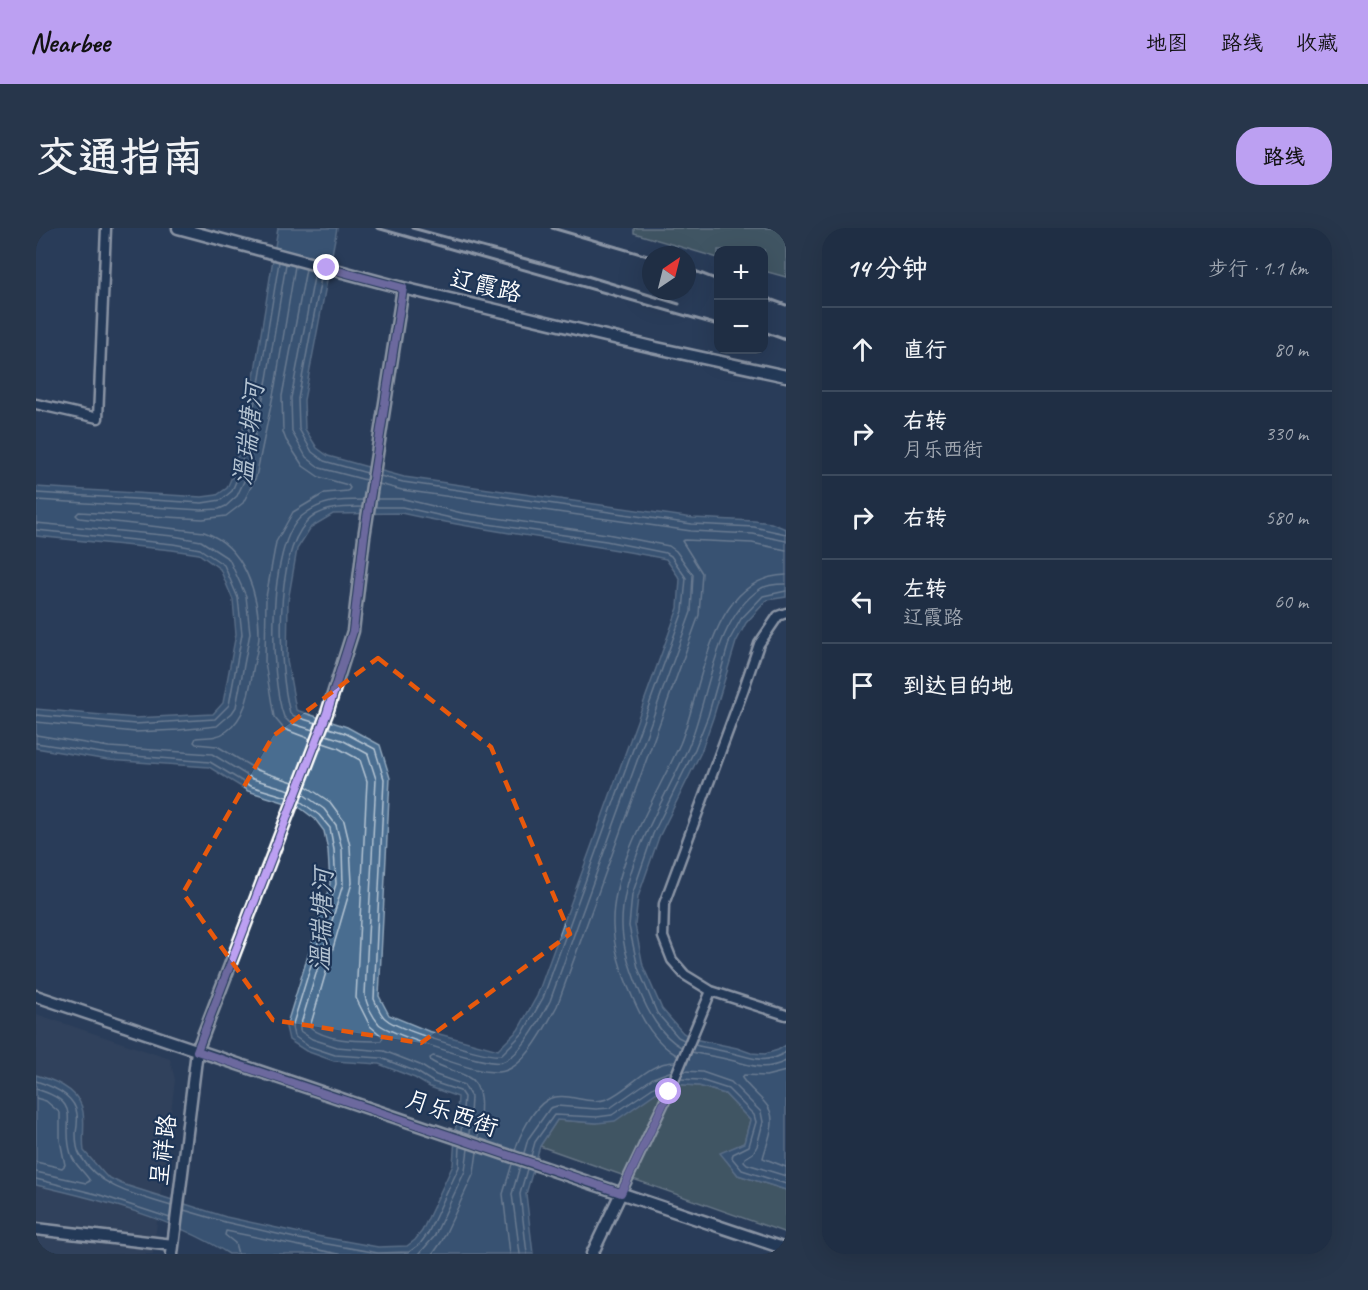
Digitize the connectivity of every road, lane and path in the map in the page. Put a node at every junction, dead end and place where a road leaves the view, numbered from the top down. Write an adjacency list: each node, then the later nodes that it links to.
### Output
1 (106, 228): 5 (street)
2 (178, 228): 3 (street, 辽霞路)
3 (403, 288): 4 (street, 辽霞路); 10 (street, 呈祥路)
4 (786, 376)
5 (36, 404)
6 (786, 613): 7 (street)
7 (711, 991): 9 (street); 11 (street)
8 (36, 996): 10 (street, 月乐西街)
9 (786, 1014)
10 (197, 1051): 11 (street, 月乐西街); 14 (street, 呈祥路)
11 (621, 1193): 13 (street, 月乐西街); 15 (street)
12 (36, 1229): 14 (street)
13 (786, 1249)
14 (172, 1250)
15 (592, 1254)

